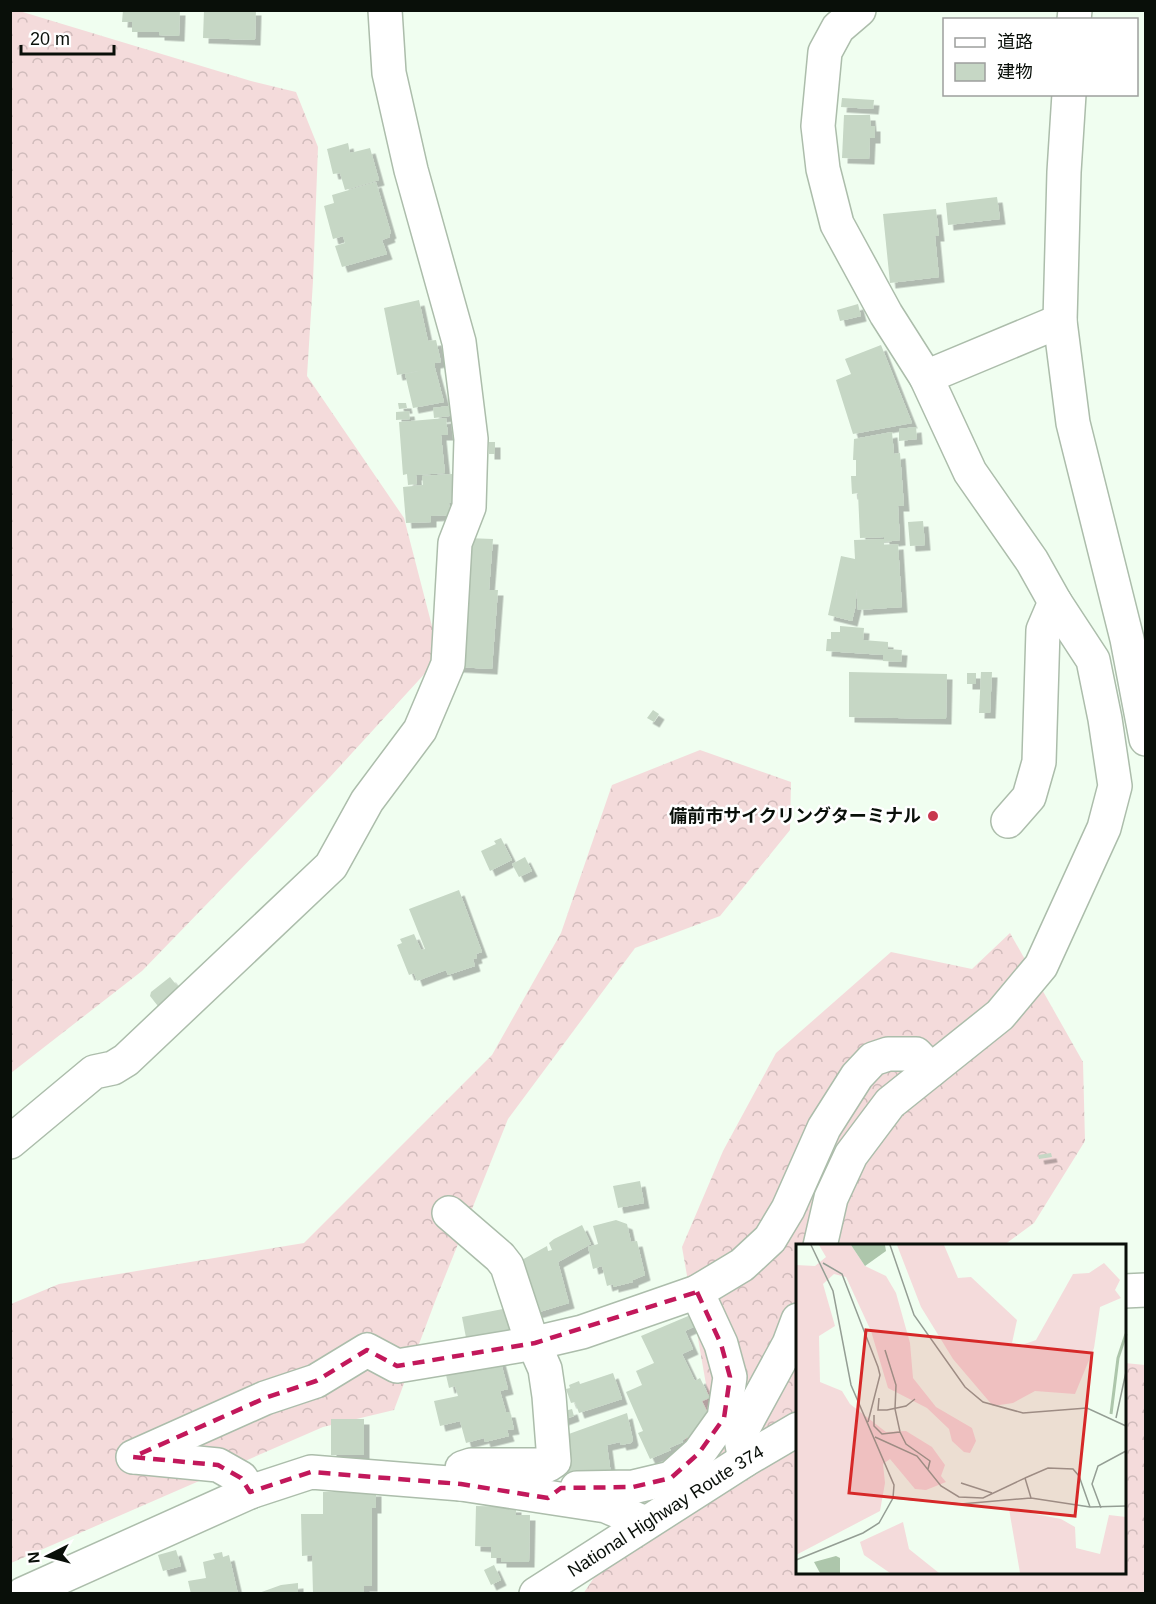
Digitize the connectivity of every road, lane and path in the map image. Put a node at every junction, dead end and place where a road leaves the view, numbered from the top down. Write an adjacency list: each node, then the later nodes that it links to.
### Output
1 (385, 10): 10 (main road)
2 (859, 10): 5 (main road)
3 (1069, 96): 4 (main road)
4 (1060, 321): 5 (main road); 7 (main road)
5 (926, 376): 6 (main road)
6 (1055, 602): 8 (main road); 9 (main road)
7 (1146, 739)
8 (1008, 821)
9 (931, 1070): 12 (main road); 15 (main road)
10 (10, 1142)
11 (449, 1213): 17 (main road)
12 (820, 1244)
13 (1146, 1290): 14 (main road)
14 (1126, 1291)
15 (697, 1292): 17 (main road); 22 (main road)
16 (796, 1325): 19 (main road)
17 (535, 1343): 20 (main road); 21 (main road)
18 (796, 1430): 19 (main road, National Highway Route 374)
19 (745, 1460): 23 (main road, National Highway Route 374)
20 (461, 1484): 21 (main road); 22 (main road)
21 (250, 1492): 24 (main road)
22 (548, 1498): 23 (main road)
23 (645, 1523): 25 (main road, National Highway Route 374)
24 (23, 1593)
25 (536, 1593)

